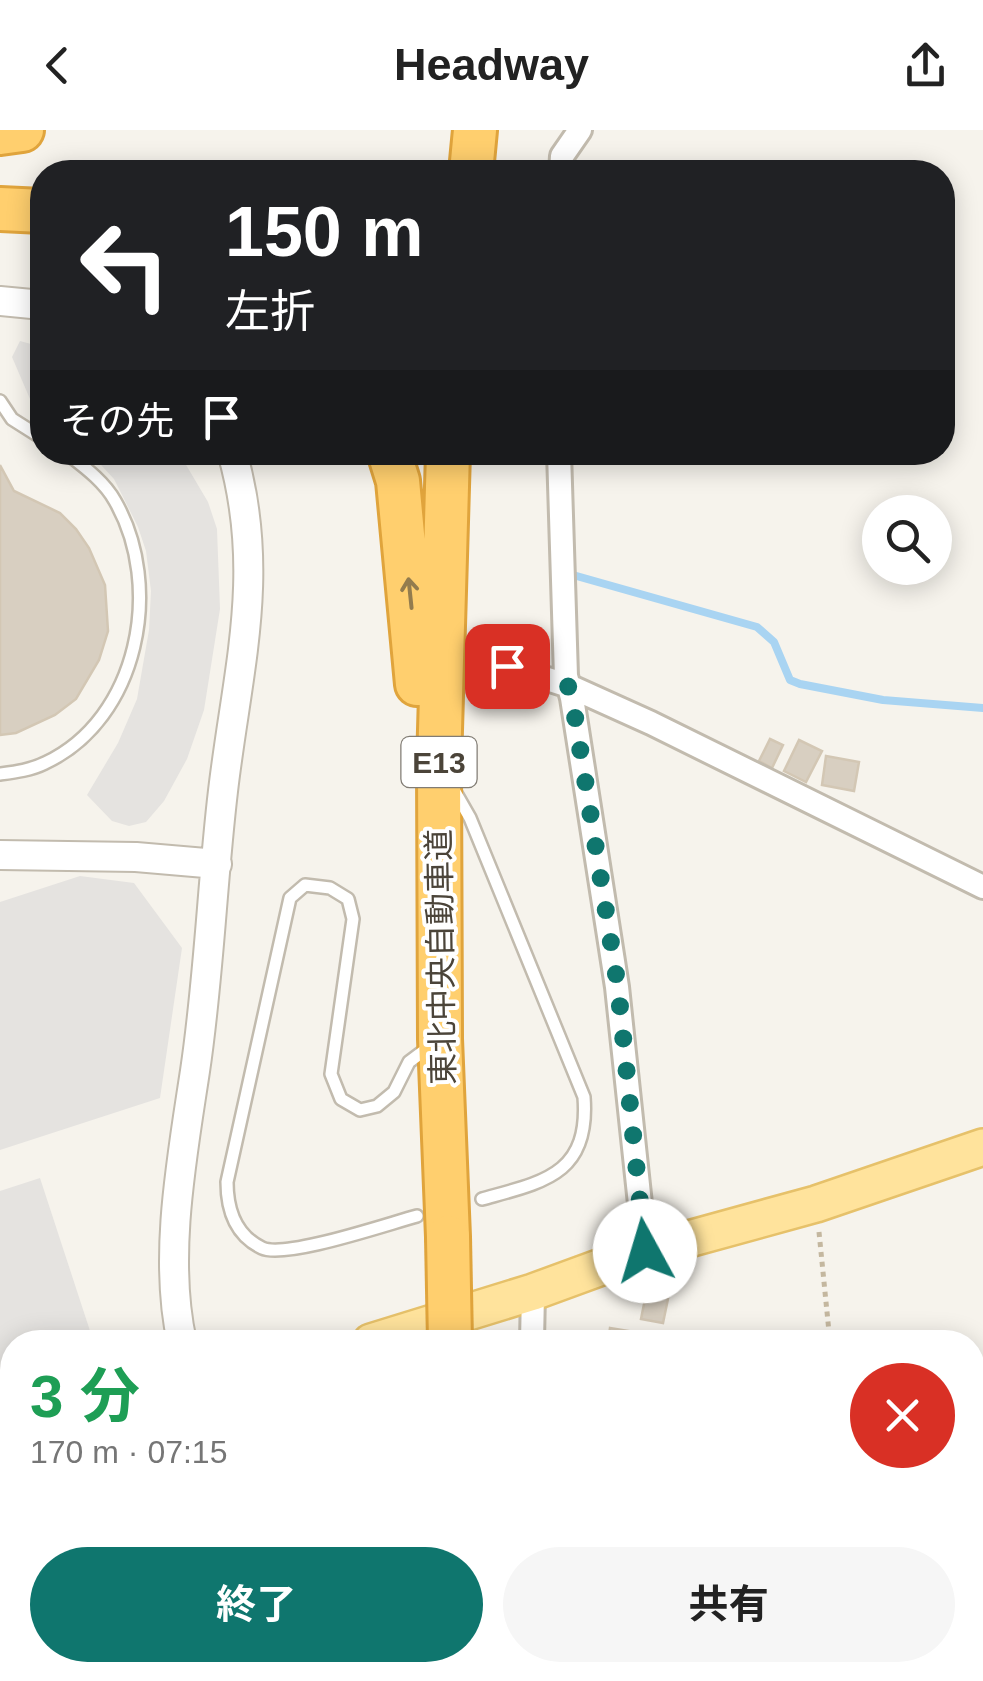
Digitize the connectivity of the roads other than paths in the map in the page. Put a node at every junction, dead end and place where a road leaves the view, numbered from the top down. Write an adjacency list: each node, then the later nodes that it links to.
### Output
1 (22, 130): 5 (highway)
2 (456, 130): 6 (highway)
3 (475, 130): 7 (highway)
4 (580, 130): 8 (street)
5 (0, 133)
6 (455, 160)
7 (473, 160)
8 (562, 160)
9 (0, 210): 10 (highway)
10 (30, 211)
11 (0, 301): 12 (street)
12 (30, 304)
13 (0, 402): 14 (lane)
14 (30, 430)
15 (81, 465): 23 (lane)
16 (235, 465): 25 (street)
17 (393, 465): 27 (highway, one-way to 17)
18 (448, 465): 22 (highway, 東北中央自動車道 / E13)
19 (559, 465): 21 (street)
20 (507, 666): 21 (street)
21 (568, 686): 26 (street); 31 (street)
22 (438, 766): 27 (highway, 東北中央自動車道 / E13); 29 (lane)
23 (0, 774)
24 (0, 856): 25 (street)
25 (217, 864): 33 (street)
26 (983, 887)
27 (440, 1039): 30 (highway, 東北中央自動車道 / E13); 30 (lane)
28 (983, 1147): 31 (main road)
29 (482, 1199)
30 (432, 1226): 35 (highway, 東北中央自動車道 / E13, bridge)
31 (645, 1251): 32 (main road)
32 (533, 1292): 34 (main road); 36 (street)
33 (179, 1330)
34 (410, 1330)
35 (448, 1330)
36 (532, 1330)

